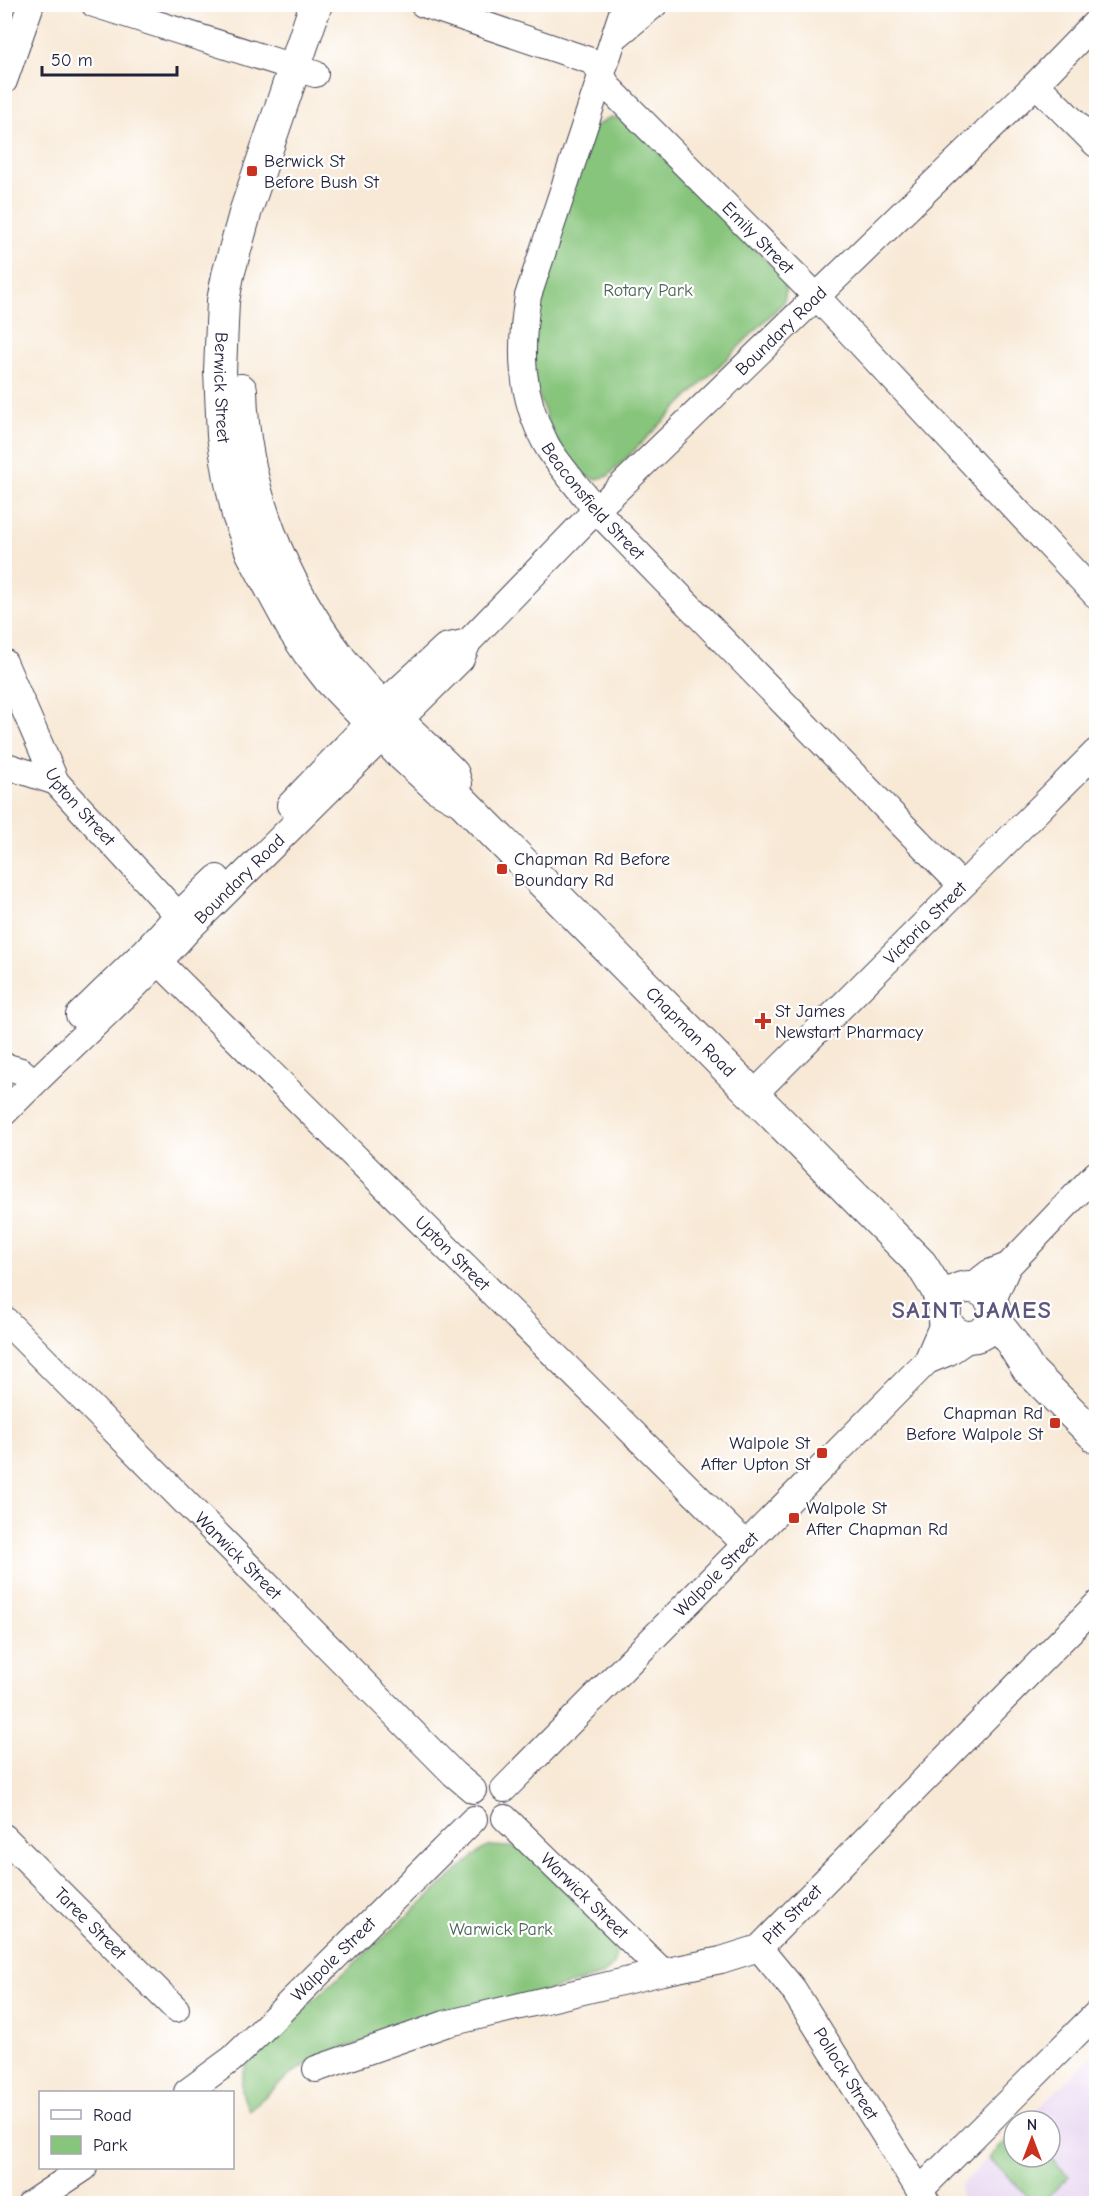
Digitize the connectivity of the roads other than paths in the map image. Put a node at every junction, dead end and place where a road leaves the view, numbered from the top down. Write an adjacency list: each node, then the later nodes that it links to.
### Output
1 (31, 4): 12 (street)
2 (94, 4): 10 (street)
3 (316, 4): 10 (main road, Berwick Street)
4 (338, 4): 10 (main road, Berwick Street)
5 (423, 4): 11 (street, Emily Street)
6 (625, 4): 9 (street, Beaconsfield Street)
7 (655, 4): 9 (street)
8 (1096, 22): 13 (street, Boundary Road)
9 (614, 38): 11 (street, Beaconsfield Street)
10 (304, 71): 19 (main road, Berwick Street)
11 (601, 73): 15 (street, Emily Street); 16 (street, Beaconsfield Street)
12 (4, 81)
13 (1036, 84): 14 (street); 15 (street, Boundary Road)
14 (1096, 144)
15 (816, 296): 16 (street, Boundary Road); 17 (street, Emily Street)
16 (596, 510): 19 (street, Boundary Road); 23 (street, Beaconsfield Street)
17 (1096, 595)
18 (4, 662): 22 (street, Upton Street)
19 (383, 721): 24 (street, Boundary Road); 27 (main road, Chapman Road)
20 (1096, 752): 23 (street, Victoria Street)
21 (4, 765): 22 (street)
22 (56, 782): 24 (street, Upton Street)
23 (962, 885): 27 (street, Victoria Street)
24 (184, 922): 25 (street, Boundary Road); 26 (street, Boundary Road)
25 (160, 963): 26 (street, Boundary Road); 33 (street, Upton Street)
26 (16, 1077): 28 (street, Boundary Road)
27 (754, 1094): 30 (main road, Chapman Road)
28 (4, 1113)
29 (1096, 1174): 30 (street)
30 (969, 1312): 32 (main road, Chapman Road); 33 (street, Walpole Street)
31 (4, 1319): 36 (street, Warwick Street)
32 (1096, 1437)
33 (746, 1545): 35 (street, Walpole Street)
34 (1096, 1605): 40 (street, Pitt Street)
35 (504, 1789): 36 (street); 37 (street)
36 (473, 1790): 38 (street)
37 (505, 1818): 38 (street); 41 (street, Warwick Street)
38 (474, 1819): 45 (street, Walpole Street)
39 (4, 1837): 42 (street, Taree Street)
40 (759, 1948): 41 (street, Pitt Street); 47 (street, Pollock Street)
41 (663, 1972): 44 (street, Pitt Street)
42 (176, 2009)
43 (1096, 2014): 47 (street)
44 (316, 2069)
45 (189, 2091)
46 (82, 2169): 48 (street)
47 (924, 2197)
48 (30, 2204)

